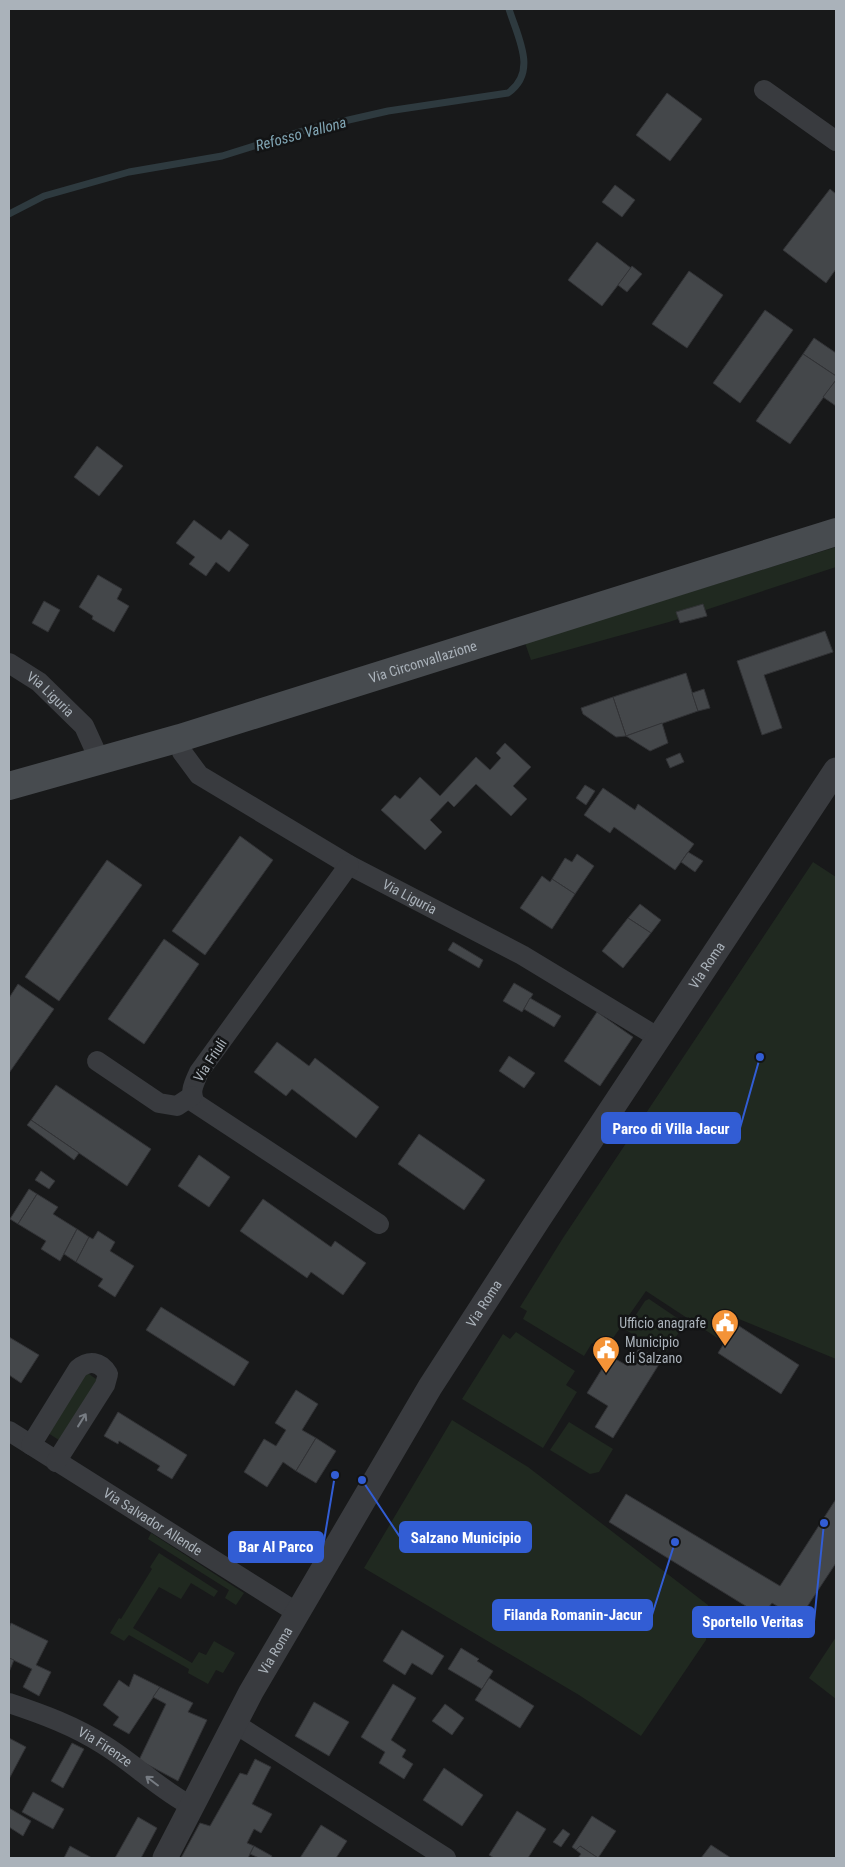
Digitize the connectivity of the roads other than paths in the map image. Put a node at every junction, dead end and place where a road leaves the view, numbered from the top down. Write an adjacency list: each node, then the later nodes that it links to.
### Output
1 (764, 90): 2 (street)
2 (836, 141)
3 (836, 532): 5 (main road, Via Circonvallazione)
4 (9, 663): 6 (street, Via Liguria)
5 (180, 738): 6 (main road, Via Circonvallazione); 9 (street, Via Liguria)
6 (99, 759): 8 (main road, Via Circonvallazione)
7 (836, 770): 10 (street, Via Roma)
8 (9, 786)
9 (349, 865): 10 (street, Via Liguria); 12 (street, Via Friuli)
10 (659, 1038): 17 (street, Via Roma)
11 (97, 1061): 12 (street)
12 (192, 1096): 13 (street, Via Friuli)
13 (379, 1224)
14 (9, 1431): 15 (street, Via Salvador Allende)
15 (31, 1445): 16 (street, Via Salvador Allende); 16 (street, one-way to 15)
16 (56, 1462): 17 (street, Via Salvador Allende)
17 (296, 1612): 19 (street, Via Roma)
18 (9, 1702): 20 (street, Via Firenze, one-way to 18)
19 (234, 1723): 20 (street, Via Roma); 22 (street)
20 (193, 1807): 21 (street, Via Roma)
21 (165, 1858)
22 (446, 1858)

